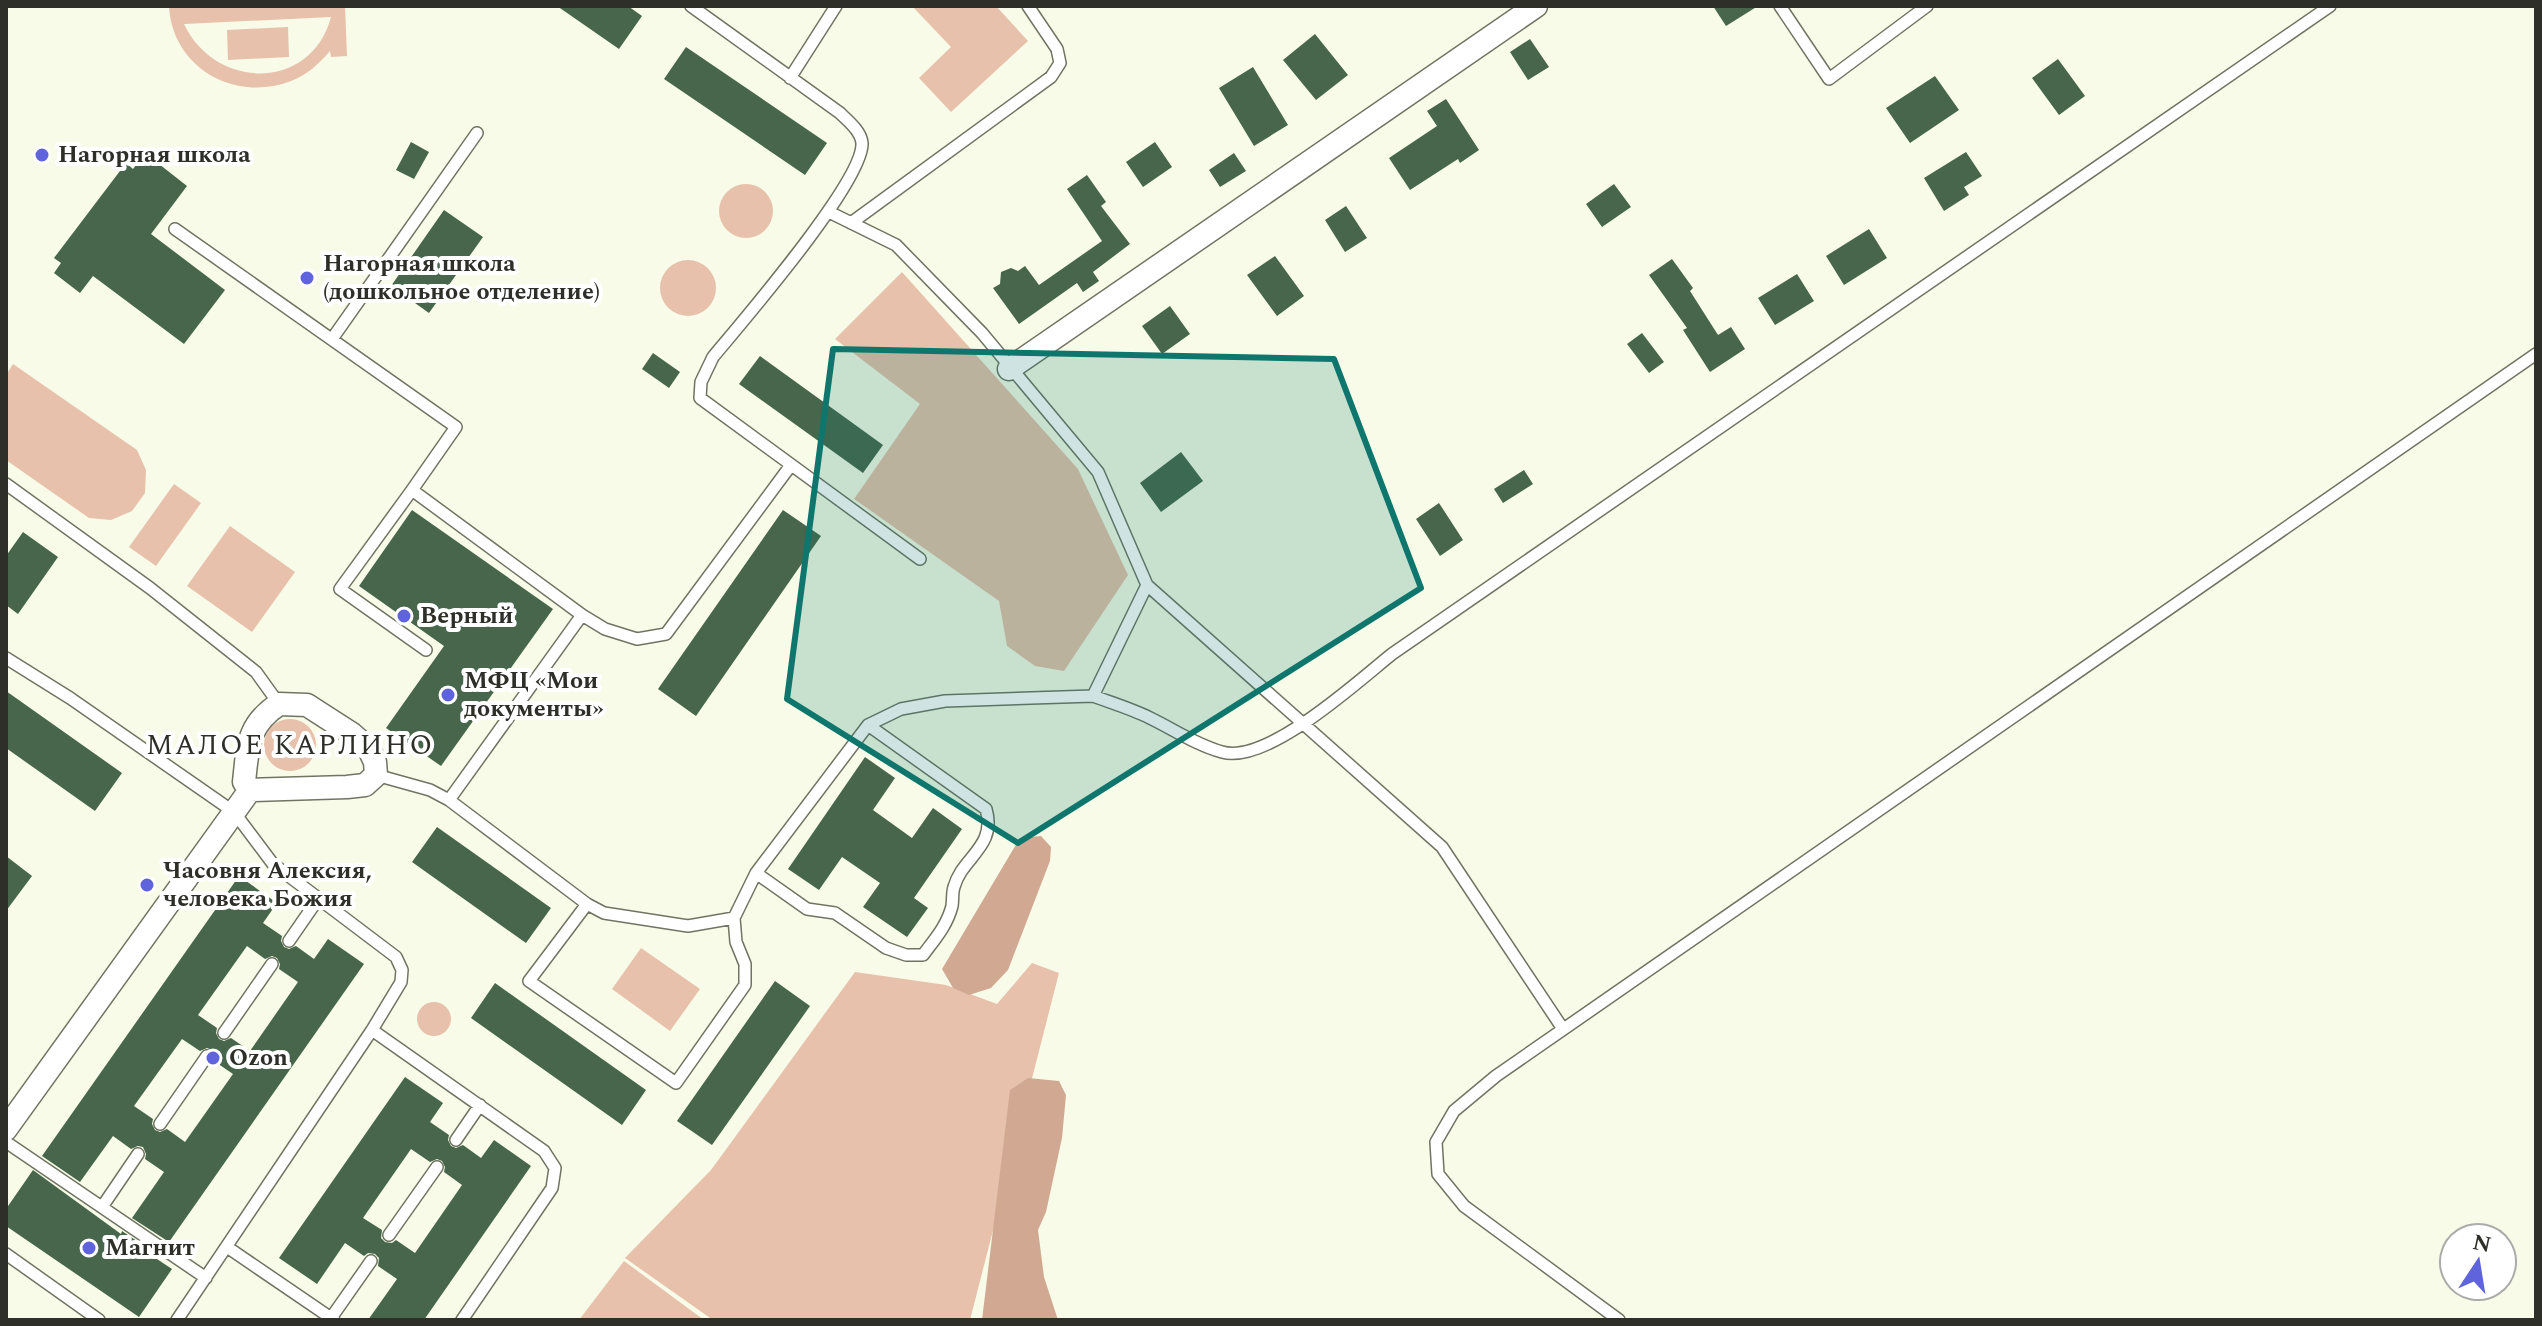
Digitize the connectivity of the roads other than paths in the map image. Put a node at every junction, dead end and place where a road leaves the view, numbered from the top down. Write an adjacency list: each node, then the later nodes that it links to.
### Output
1 (691, 6): 8 (lane)
2 (836, 6): 8 (lane)
3 (1028, 6): 11 (lane)
4 (1536, 6): 15 (street)
5 (1780, 6): 6 (lane)
6 (1927, 6)
7 (2330, 6): 26 (lane)
8 (790, 78): 10 (lane)
9 (477, 133): 13 (lane)
10 (829, 212): 11 (lane); 16 (lane)
11 (851, 223): 15 (lane)
12 (175, 229): 13 (lane)
13 (332, 339): 18 (lane)
14 (2536, 354): 38 (lane)
15 (1009, 369): 20 (lane)
16 (791, 465): 19 (lane); 21 (lane)
17 (6, 484): 25 (lane)
18 (412, 490): 21 (lane); 22 (lane)
19 (920, 559)
20 (1147, 585): 24 (lane); 26 (lane)
21 (582, 615): 30 (lane)
22 (426, 650)
23 (6, 658): 31 (lane)
24 (1093, 696): 26 (lane); 27 (lane)
25 (279, 704): 28 (street); 29 (street)
26 (1302, 724): 38 (lane)
27 (868, 725): 32 (lane); 32 (lane)
28 (376, 775): 29 (street); 30 (lane)
29 (250, 790): 31 (street)
30 (449, 800): 34 (lane)
31 (234, 812): 33 (lane); 44 (street)
32 (756, 873): 35 (lane)
33 (318, 899): 36 (lane); 39 (lane)
34 (587, 904): 35 (lane); 35 (lane)
35 (734, 918)
36 (289, 941)
37 (272, 964): 40 (lane)
38 (1563, 1029): 59 (lane)
39 (372, 1030): 42 (lane); 51 (lane)
40 (224, 1033)
41 (207, 1056): 43 (lane)
42 (480, 1105): 45 (lane); 58 (lane)
43 (160, 1124)
44 (6, 1129)
45 (456, 1140)
46 (6, 1142): 49 (lane)
47 (138, 1154): 49 (lane)
48 (437, 1167): 50 (lane)
49 (102, 1207): 54 (lane)
50 (389, 1235)
51 (227, 1247): 54 (lane); 55 (lane)
52 (6, 1254): 56 (lane)
53 (371, 1261): 55 (lane)
54 (206, 1278): 57 (lane)
55 (333, 1319)
56 (99, 1320)
57 (177, 1320)
58 (462, 1320)
59 (1619, 1320)

